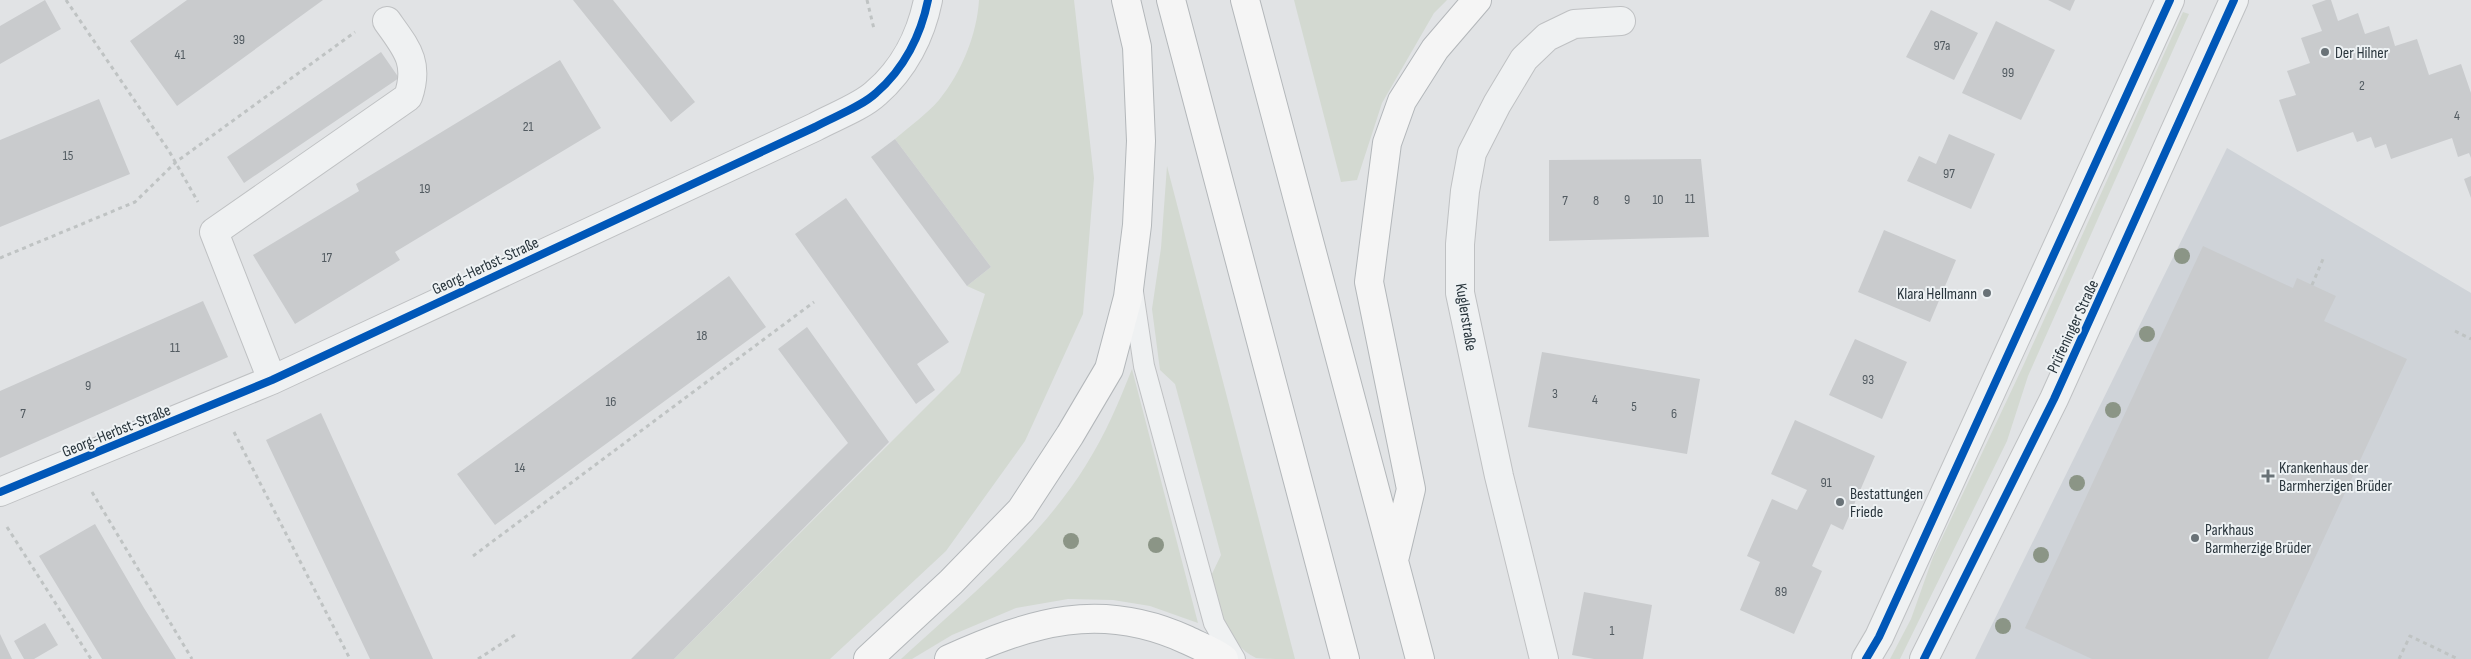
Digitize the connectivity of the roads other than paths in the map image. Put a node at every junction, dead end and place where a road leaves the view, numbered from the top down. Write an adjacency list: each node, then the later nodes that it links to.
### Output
1 (928, 0): 11 (street, Georg-Herbst-Straße)
2 (1126, 0): 10 (highway)
3 (1171, 0): 18 (highway)
4 (1245, 0): 13 (highway)
5 (1477, 0): 13 (highway)
6 (2170, 0): 21 (street)
7 (2234, 0): 22 (street, Prüfeninger Straße)
8 (387, 21): 11 (street)
9 (1621, 21): 20 (street, Kuglerstraße)
10 (1131, 272): 14 (highway); 17 (lane)
11 (272, 380): 12 (street, Georg-Herbst-Straße)
12 (0, 492)
13 (1394, 560): 19 (highway)
14 (868, 659)
15 (949, 659): 16 (highway)
16 (1224, 659)
17 (1235, 659)
18 (1345, 659)
19 (1420, 659)
20 (1544, 659)
21 (1866, 659)
22 (1924, 659)

